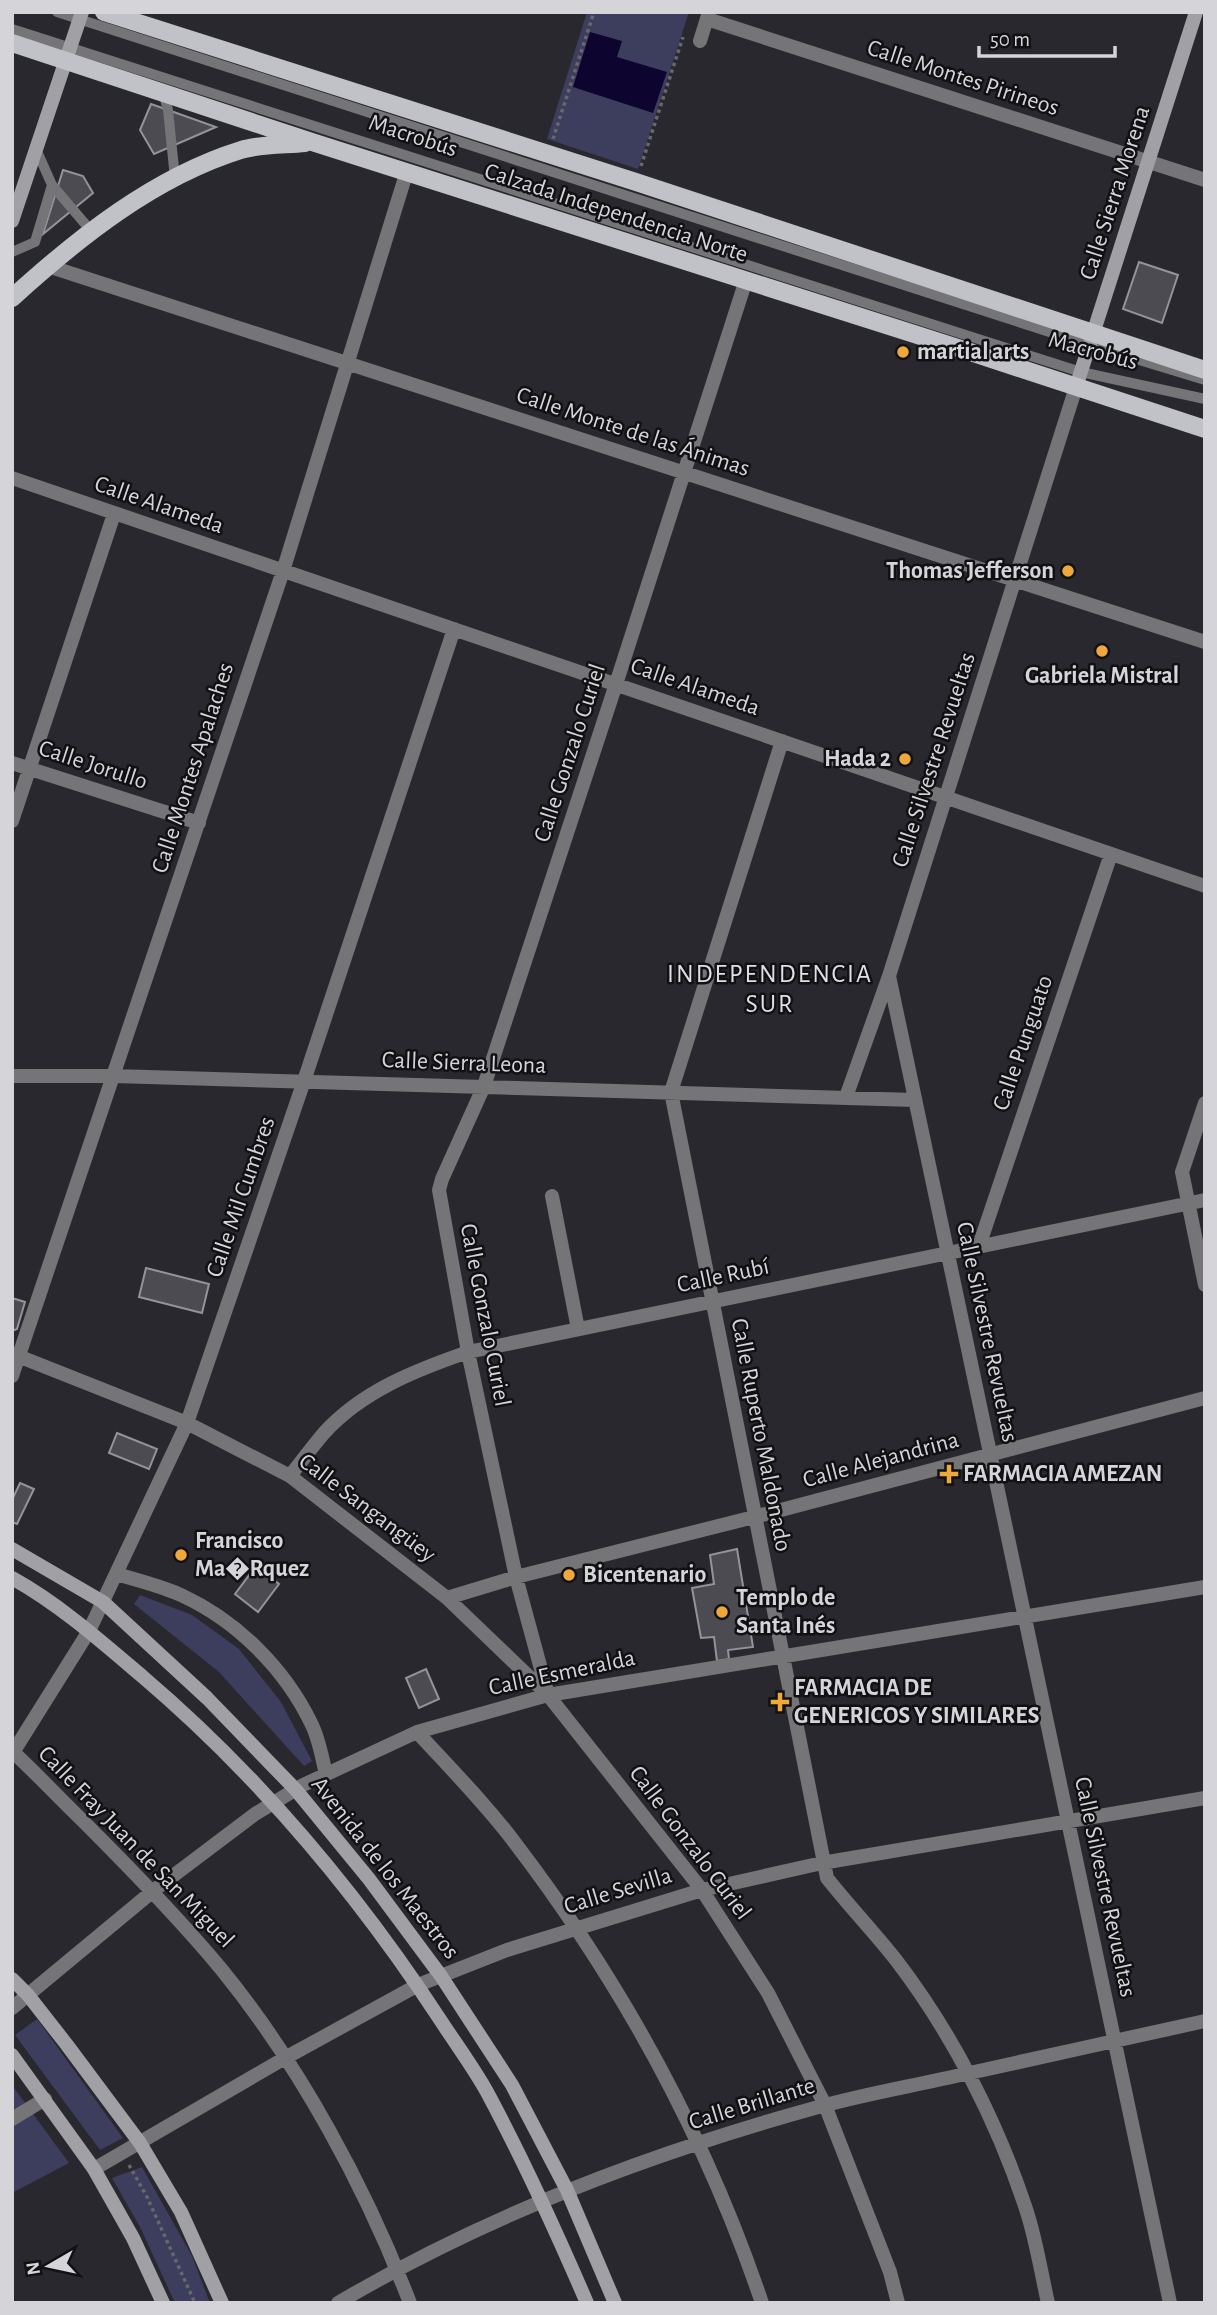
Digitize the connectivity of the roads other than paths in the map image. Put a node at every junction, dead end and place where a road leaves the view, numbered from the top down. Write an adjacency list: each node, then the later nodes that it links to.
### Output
1 (57, 12): 4 (lane, Macrobús)
2 (104, 12): 24 (main road, Calzada Independencia Norte)
3 (1196, 12): 13 (street, Calle Sierra Morena)
4 (80, 16): 9 (street); 24 (lane, Macrobús)
5 (708, 16): 7 (street); 13 (street, Calle Montes Pirineos)
6 (12, 29): 9 (lane, Macrobús)
7 (700, 41)
8 (12, 43): 9 (main road, Calzada Independencia Norte)
9 (67, 54): 10 (main road, Calzada Independencia Norte); 12 (street); 27 (lane, Macrobús)
10 (163, 92): 11 (main road, Calzada Independencia Norte); 15 (lane)
11 (312, 142): 14 (main road, Calzada Independencia Norte); 15 (main road)
12 (36, 149): 17 (lane); 18 (street)
13 (1149, 162): 16 (street, Calle Montes Pirineos); 24 (street, Calle Sierra Morena)
14 (407, 171): 22 (main road, Calzada Independencia Norte); 25 (street, Calle Montes Apalaches)
15 (175, 178): 19 (main road)
16 (1205, 180)
17 (52, 185): 19 (lane); 20 (lane)
18 (12, 221)
19 (92, 232): 21 (main road)
20 (12, 252)
21 (48, 266): 23 (main road); 25 (street, Calle Monte de las Ánimas)
22 (746, 280): 27 (main road, Calzada Independencia Norte); 31 (street, Calle Gonzalo Curiel)
23 (12, 298)
24 (1091, 340): 26 (main road, Calzada Independencia Norte); 27 (street, Calle Sierra Morena); 28 (lane, Macrobús)
25 (349, 363): 31 (street, Calle Monte de las Ánimas); 34 (street, Calle Montes Apalaches)
26 (1205, 370)
27 (1078, 379): 29 (lane, Macrobús); 30 (main road, Calzada Independencia Norte); 35 (street, Calle Silvestre Revueltas)
28 (1205, 380)
29 (1205, 400)
30 (1205, 429)
31 (684, 473): 35 (street, Calle Monte de las Ánimas); 38 (street, Calle Gonzalo Curiel)
32 (12, 478): 33 (street, Calle Alameda)
33 (114, 514): 34 (street, Calle Alameda); 41 (street)
34 (283, 571): 36 (street, Calle Alameda); 44 (street, Calle Montes Apalaches)
35 (1015, 580): 37 (street, Calle Monte de las Ánimas); 42 (street, Calle Silvestre Revueltas)
36 (454, 629): 38 (street, Calle Alameda); 50 (street, Calle Mil Cumbres)
37 (1205, 642)
38 (617, 684): 39 (street, Calle Alameda); 51 (street, Calle Gonzalo Curiel)
39 (782, 741): 42 (street, Calle Alameda); 52 (street, Calle Ruperto Maldonado)
40 (12, 762): 41 (street, Calle Jorullo)
41 (29, 768): 43 (street); 44 (street, Calle Jorullo)
42 (946, 797): 45 (street, Calle Alameda); 47 (street, Calle Silvestre Revueltas)
43 (12, 821)
44 (199, 823): 49 (street, Calle Montes Apalaches)
45 (1111, 854): 46 (street, Calle Alameda); 59 (street, Calle Punguato)
46 (1205, 886)
47 (889, 976): 53 (street); 54 (street, Calle Silvestre Revueltas)
48 (12, 1076): 49 (street, Calle Sierra Leona)
49 (114, 1076): 50 (street, Calle Sierra Leona); 65 (street, Calle Montes Apalaches)
50 (304, 1081): 51 (street, Calle Sierra Leona); 68 (street, Calle Mil Cumbres)
51 (484, 1086): 52 (street, Calle Sierra Leona); 64 (street, Calle Gonzalo Curiel)
52 (671, 1092): 53 (street, Calle Sierra Leona); 62 (street, Calle Ruperto Maldonado)
53 (846, 1097): 54 (street, Calle Sierra Leona)
54 (915, 1100): 60 (street, Calle Silvestre Revueltas)
55 (1205, 1103): 58 (street)
56 (552, 1196): 63 (street)
57 (1205, 1200): 58 (street, Calle Rubí)
58 (1188, 1203): 59 (street, Calle Rubí); 61 (street)
59 (979, 1246): 60 (street, Calle Rubí)
60 (947, 1253): 62 (street, Calle Rubí); 69 (street, Calle Silvestre Revueltas)
61 (1205, 1285)
62 (712, 1301): 63 (street, Calle Rubí); 71 (street, Calle Ruperto Maldonado)
63 (578, 1329): 64 (street, Calle Rubí)
64 (468, 1352): 70 (street, Calle Rubí); 74 (street, Calle Gonzalo Curiel)
65 (17, 1355): 66 (street, Calle Montes Apalaches); 68 (street, Calle Sangangüey)
66 (12, 1376)
67 (1205, 1398): 69 (street, Calle Alejandrina)
68 (187, 1423): 70 (street, Calle Sangangüey); 73 (street, Calle Mil Cumbres)
69 (990, 1455): 71 (street, Calle Alejandrina); 79 (street, Calle Silvestre Revueltas)
70 (290, 1476): 77 (street, Calle Sangangüey)
71 (754, 1517): 74 (street, Calle Alejandrina); 81 (street, Calle Ruperto Maldonado)
72 (12, 1549): 78 (street, Avenida de los Maestros)
73 (117, 1574): 78 (street, Calle Mil Cumbres); 85 (street, Avenida de los Maestros)
74 (516, 1577): 77 (street, Calle Alejandrina); 82 (street, Calle Gonzalo Curiel)
75 (12, 1578): 80 (street, Avenida de los Maestros)
76 (1205, 1587): 79 (street, Calle Esmeralda)
77 (447, 1598): 82 (street, Calle Sangangüey)
78 (103, 1602): 80 (street, Calle Mil Cumbres); 86 (street, Avenida de los Maestros)
79 (1025, 1617): 81 (street, Calle Esmeralda); 89 (street, Calle Silvestre Revueltas)
80 (89, 1631): 84 (street, Calle Mil Cumbres); 88 (street, Avenida de los Maestros)
81 (781, 1657): 82 (street, Calle Esmeralda); 90 (street, Calle Ruperto Maldonado)
82 (548, 1695): 83 (street, Calle Esmeralda); 91 (street, Calle Gonzalo Curiel)
83 (417, 1732): 85 (street, Calle Esmeralda); 93 (street)
84 (13, 1752): 92 (street, Calle Fray Juan de San Miguel)
85 (326, 1774): 86 (street, Calle Esmeralda)
86 (296, 1790): 88 (street, Calle Esmeralda); 94 (street, Avenida de los Maestros)
87 (1205, 1798): 89 (street, Calle Sevilla)
88 (273, 1803): 92 (street, Calle Esmeralda); 96 (street, Avenida de los Maestros)
89 (1068, 1821): 90 (street, Calle Sevilla); 100 (street, Calle Silvestre Revueltas)
90 (822, 1863): 91 (street, Calle Sevilla); 103 (street, Calle Ruperto Maldonado)
91 (702, 1890): 93 (street, Calle Sevilla); 105 (street, Calle Gonzalo Curiel)
92 (153, 1891): 97 (street, Calle Esmeralda); 102 (street, Calle Fray Juan de San Miguel)
93 (574, 1928): 94 (street, Calle Sevilla); 108 (street)
94 (441, 1976): 96 (street, Calle Sevilla); 110 (street, Avenida de los Maestros)
95 (12, 1979): 97 (street)
96 (418, 1985): 102 (street, Calle Sevilla); 111 (street, Avenida de los Maestros)
97 (28, 1995): 98 (street, Calle Esmeralda); 107 (street)
98 (12, 2008)
99 (1205, 2021): 100 (street, Calle Brillante)
100 (1115, 2041): 103 (street, Calle Brillante); 122 (street, Calle Silvestre Revueltas)
101 (12, 2055): 104 (street)
102 (285, 2058): 107 (street, Calle Sevilla); 112 (street, Calle Fray Juan de San Miguel)
103 (968, 2073): 105 (street, Calle Brillante); 121 (street, Calle Ruperto Maldonado)
104 (45, 2099): 106 (street); 109 (street)
105 (825, 2105): 108 (street, Calle Brillante); 120 (street, Calle Gonzalo Curiel)
106 (12, 2119)
107 (140, 2143): 109 (street, Calle Sevilla); 114 (street)
108 (697, 2143): 110 (street, Calle Brillante); 119 (street)
109 (94, 2169): 113 (street)
110 (567, 2190): 111 (street, Calle Brillante); 118 (street, Avenida de los Maestros)
111 (543, 2201): 112 (street, Calle Brillante); 117 (street, Avenida de los Maestros)
112 (397, 2267): 115 (street, Calle Brillante); 116 (street, Calle Fray Juan de San Miguel)
113 (163, 2303)
114 (222, 2303)
115 (338, 2303)
116 (410, 2303)
117 (587, 2303)
118 (615, 2303)
119 (762, 2303)
120 (898, 2303)
121 (1048, 2303)
122 (1170, 2303)

